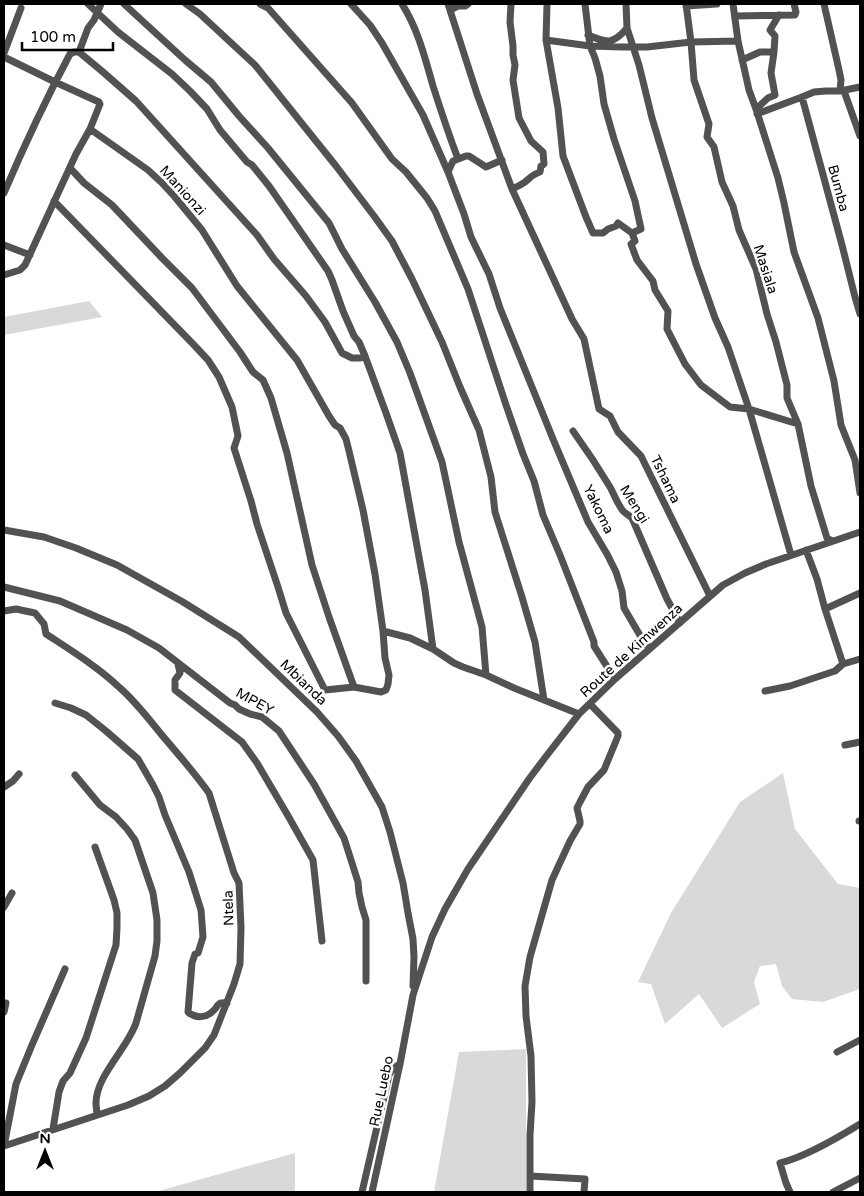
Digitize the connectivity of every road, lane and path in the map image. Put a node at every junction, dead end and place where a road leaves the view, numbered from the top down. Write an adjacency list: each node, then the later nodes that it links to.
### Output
1 (88, 4): 20 (street)
2 (101, 4): 20 (street)
3 (124, 4): 75 (street)
4 (186, 4): 79 (street)
5 (260, 4): 76 (street)
6 (351, 4): 44 (street, Yakoma)
7 (402, 4): 41 (street)
8 (468, 4): 18 (street)
9 (511, 4): 45 (street)
10 (547, 4): 25 (street)
11 (585, 4): 24 (street)
12 (626, 4): 23 (street)
13 (717, 4): 17 (street)
14 (732, 4): 22 (street)
15 (794, 4): 21 (street)
16 (824, 4): 36 (street)
17 (686, 5): 27 (street, Masiala)
18 (449, 7): 42 (street, Tshama)
19 (21, 8): 32 (street)
20 (98, 12): 30 (street); 53 (street)
21 (779, 15): 22 (street); 31 (street)
22 (735, 16): 26 (street)
23 (627, 28): 24 (street); 29 (street)
24 (588, 35): 28 (street)
25 (546, 40): 28 (street); 48 (street)
26 (738, 41): 27 (street); 33 (street)
27 (691, 42): 29 (street); 55 (street, Masiala)
28 (590, 46): 29 (street); 48 (street)
29 (634, 47): 54 (street)
30 (79, 52): 34 (street); 53 (street)
31 (774, 52): 33 (street); 38 (street)
32 (4, 55): 34 (street)
33 (742, 60): 38 (street)
34 (55, 82): 39 (street); 46 (street)
35 (860, 87): 36 (street)
36 (842, 91): 37 (street); 40 (street)
37 (802, 97): 38 (street); 52 (street, Bumba)
38 (757, 111): 57 (street)
39 (90, 129): 43 (street); 69 (street, Manionzi)
40 (860, 136)
41 (458, 159): 42 (street); 44 (street)
42 (502, 160): 45 (street, Tshama)
43 (70, 168): 47 (street); 77 (street)
44 (448, 172): 70 (street, Yakoma)
45 (512, 189): 65 (street, Tshama)
46 (4, 193)
47 (54, 201): 50 (street); 77 (street)
48 (632, 233): 54 (street)
49 (4, 244): 50 (street)
50 (30, 255): 51 (street)
51 (4, 274)
52 (860, 314)
53 (364, 356): 71 (street)
54 (749, 409): 55 (street); 62 (street)
55 (798, 424): 60 (street, Masiala)
56 (573, 431): 68 (street, Mengi)
57 (860, 493)
58 (4, 530): 94 (street, Mbianda)
59 (860, 532): 60 (street, Route de Kimwenza)
60 (832, 541): 61 (street, Route de Kimwenza)
61 (806, 550): 62 (street, Route de Kimwenza); 66 (street)
62 (791, 555): 65 (street, Route de Kimwenza)
63 (4, 587): 73 (street, MPEY)
64 (860, 593): 66 (street)
65 (710, 596): 68 (street, Route de Kimwenza)
66 (825, 609): 74 (street)
67 (4, 611): 96 (street, Ntela)
68 (680, 623): 70 (street, Route de Kimwenza)
69 (383, 631): 71 (street); 77 (street, Manionzi)
70 (649, 648): 76 (street, Route de Kimwenza)
71 (433, 649): 75 (street)
72 (860, 660): 74 (street)
73 (178, 664): 91 (street); 93 (street, MPEY)
74 (843, 664): 78 (street)
75 (486, 675): 79 (street)
76 (615, 679): 81 (street, Route de Kimwenza)
77 (354, 687)
78 (765, 691)
79 (544, 700): 82 (street)
80 (55, 704): 96 (street)
81 (590, 704): 82 (street, Route de Kimwenza); 105 (street)
82 (579, 714): 94 (street, Route de Kimwenza)
83 (860, 742): 84 (street)
84 (845, 745)
85 (19, 774): 87 (street)
86 (76, 774): 101 (street)
87 (4, 787)
88 (95, 847): 103 (street)
89 (12, 893): 90 (street)
90 (4, 907)
91 (322, 941)
92 (65, 969): 104 (street)
93 (366, 981)
94 (413, 995): 100 (street, Rue Luebo)
95 (4, 1003): 97 (street)
96 (227, 1003): 101 (street, Ntela)
97 (4, 1012)
98 (860, 1040): 99 (street)
99 (837, 1052)
100 (400, 1064): 107 (street); 108 (street, Rue Luebo)
101 (97, 1115): 103 (street, Ntela)
102 (860, 1124): 111 (street)
103 (53, 1129): 104 (street, Ntela)
104 (4, 1146)
105 (530, 1176): 109 (street); 110 (street)
106 (860, 1178): 112 (street)
107 (362, 1192)
108 (372, 1192)
109 (530, 1192)
110 (584, 1192)
111 (790, 1192)
112 (833, 1192)

